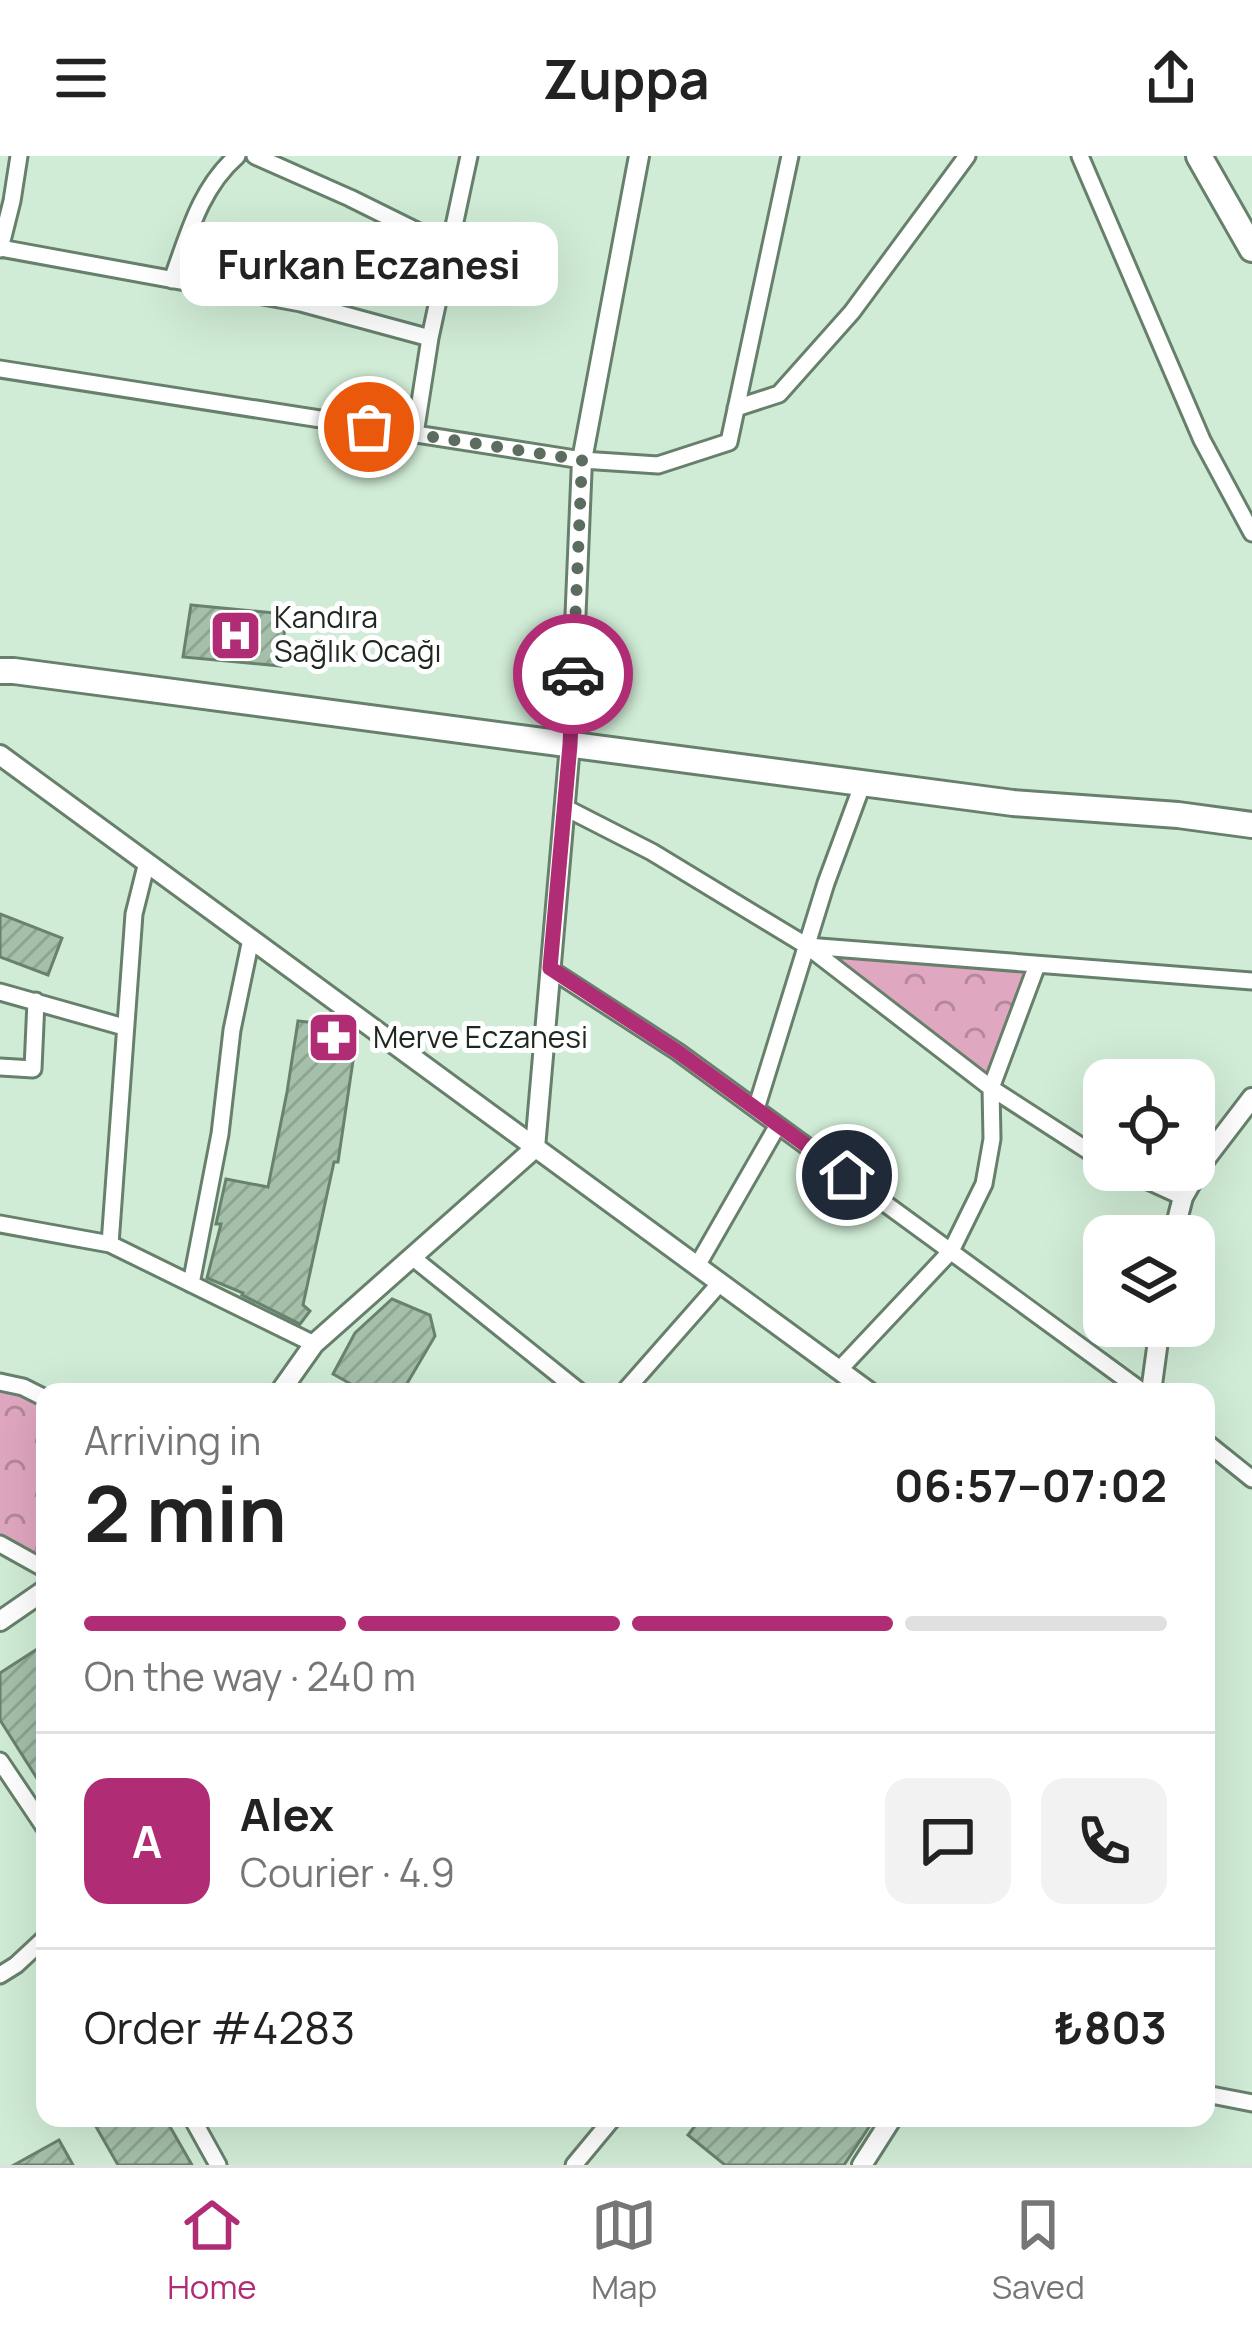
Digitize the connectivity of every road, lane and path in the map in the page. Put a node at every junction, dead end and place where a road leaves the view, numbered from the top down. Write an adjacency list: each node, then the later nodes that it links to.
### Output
1 (237, 156): 13 (street)
2 (255, 156): 10 (street)
3 (469, 156): 10 (street)
4 (639, 156): 18 (street)
5 (787, 156): 16 (street)
6 (967, 156): 16 (street)
7 (1080, 156): 19 (street)
8 (1199, 156): 12 (main road)
9 (12, 164): 11 (street)
10 (449, 247): 14 (street)
11 (0, 248): 13 (street)
12 (1252, 249)
13 (172, 280): 14 (street)
14 (430, 338): 17 (street)
15 (0, 369): 17 (street)
16 (736, 408): 18 (street)
17 (415, 434): 18 (street)
18 (582, 460): 21 (street)
19 (1252, 533)
20 (0, 671): 21 (main road)
21 (570, 745): 23 (main road); 24 (street)
22 (0, 755): 26 (street)
23 (863, 783): 25 (main road); 28 (street)
24 (564, 807): 28 (street); 30 (street)
25 (1252, 825)
26 (147, 862): 27 (street); 34 (street)
27 (250, 939): 41 (street); 51 (street)
28 (807, 946): 29 (street); 36 (street); 38 (street)
29 (1037, 964): 31 (street); 36 (street)
30 (550, 968): 38 (street); 41 (street)
31 (1252, 981)
32 (0, 992): 33 (street)
33 (35, 1001): 34 (street); 35 (street)
34 (124, 1028): 46 (street)
35 (0, 1066)
36 (991, 1088): 40 (street); 47 (street)
37 (1252, 1097): 43 (street)
38 (756, 1109): 39 (street)
39 (778, 1125): 47 (street); 49 (street)
40 (1083, 1147)
41 (535, 1148): 48 (street); 49 (street)
42 (1170, 1191): 43 (street)
43 (1183, 1197): 44 (street)
44 (1178, 1215)
45 (0, 1224): 46 (street)
46 (110, 1244): 51 (street)
47 (951, 1251): 54 (street); 60 (street)
48 (412, 1257): 52 (street); 57 (street)
49 (698, 1266): 50 (street)
50 (720, 1283): 54 (street); 58 (street)
51 (191, 1284): 52 (street)
52 (314, 1344): 56 (street)
53 (1156, 1347): 61 (street)
54 (839, 1370): 59 (street)
55 (0, 1382): 62 (street)
56 (286, 1383)
57 (569, 1383)
58 (632, 1383)
59 (857, 1383)
60 (1134, 1383)
61 (1149, 1383)
62 (36, 1394)
63 (1215, 1449): 64 (street)
64 (1252, 1479)
65 (0, 1544): 66 (street)
66 (36, 1564)
67 (36, 1596): 68 (street)
68 (0, 1621)
69 (0, 1761): 70 (street)
70 (36, 1815)
71 (36, 1947): 72 (street)
72 (0, 1976)
73 (1215, 2096): 74 (street)
74 (1252, 2103)
75 (197, 2127): 78 (street)
76 (606, 2127): 79 (street)
77 (886, 2127): 80 (street)
78 (218, 2165)
79 (574, 2165)
80 (862, 2165)

